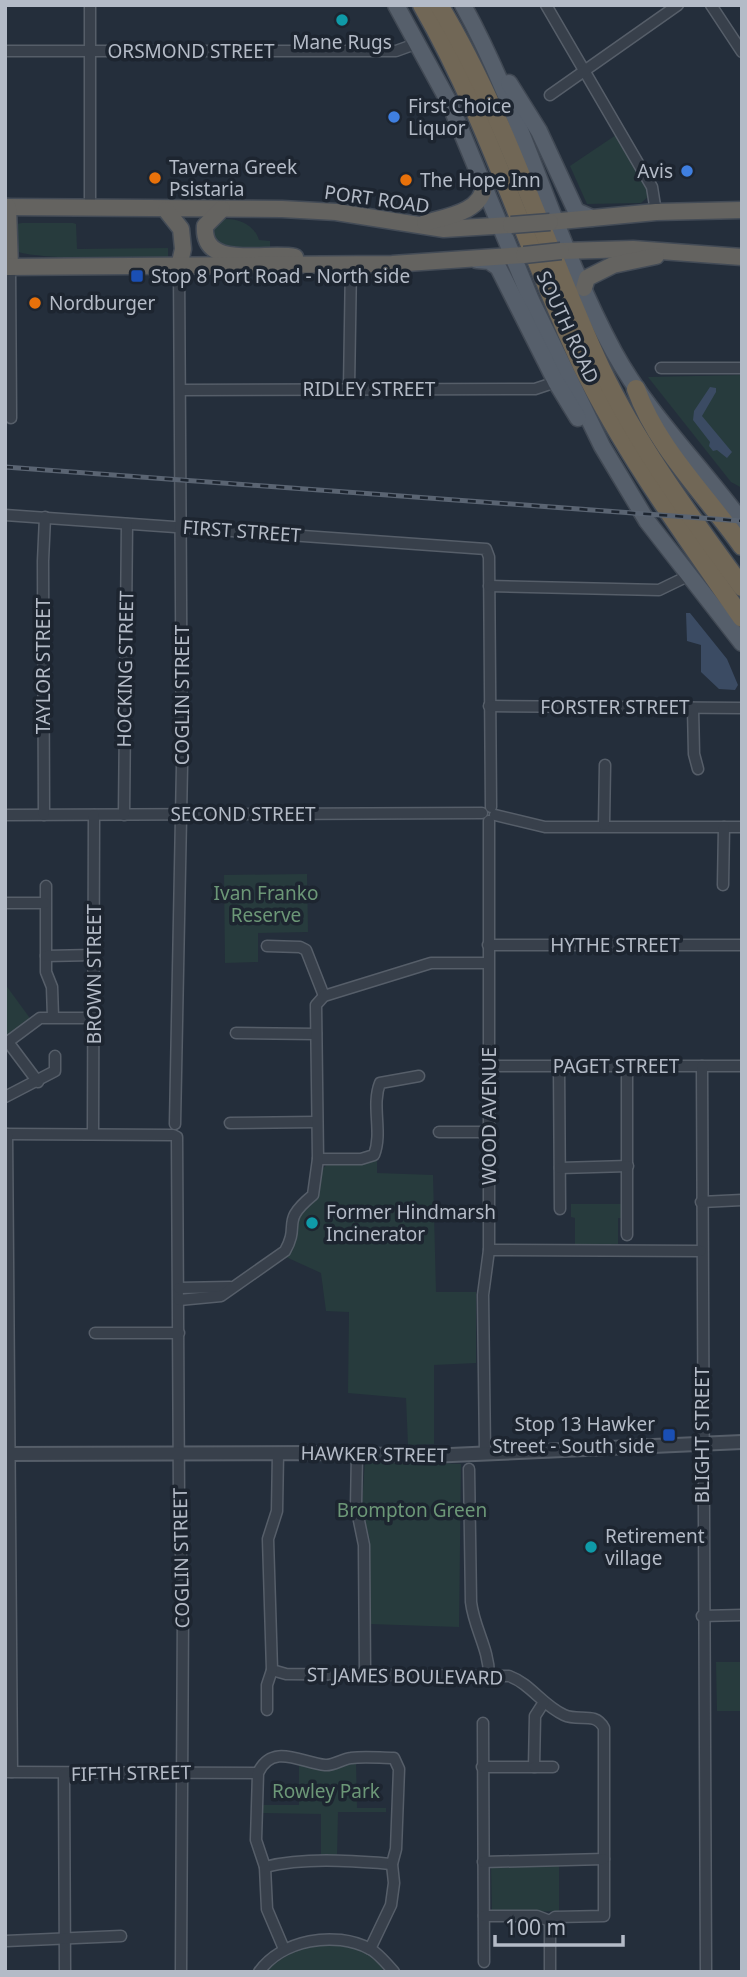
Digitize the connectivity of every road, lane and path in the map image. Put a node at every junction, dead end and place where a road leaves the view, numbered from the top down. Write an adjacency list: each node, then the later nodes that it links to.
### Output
1 (90, 5): 11 (street)
2 (396, 5): 9 (main road, SOUTH ROAD)
3 (422, 5): 55 (highway)
4 (439, 5): 54 (highway)
5 (463, 5): 13 (main road, SOUTH ROAD)
6 (546, 5): 14 (street)
7 (678, 5): 14 (street)
8 (711, 5): 12 (street)
9 (418, 43): 11 (street, ORSMOND STREET); 16 (main road, SOUTH ROAD)
10 (5, 51): 11 (street, ORSMOND STREET)
11 (90, 51): 18 (street)
12 (742, 52)
13 (490, 54): 23 (main road); 24 (main road, SOUTH ROAD)
14 (584, 71): 15 (street); 22 (street)
15 (550, 95)
16 (484, 185): 25 (highway); 26 (main road, SOUTH ROAD)
17 (6, 207): 18 (highway, PORT ROAD); 34 (highway)
18 (90, 208): 20 (highway, PORT ROAD)
19 (222, 209): 20 (highway, PORT ROAD); 25 (highway, PORT ROAD); 33 (highway)
20 (166, 210): 35 (highway)
21 (742, 210): 22 (highway, PORT ROAD)
22 (656, 212): 23 (highway, PORT ROAD)
23 (592, 218): 24 (highway, PORT ROAD)
24 (554, 221): 26 (highway, PORT ROAD, bridge); 27 (main road, SOUTH ROAD)
25 (416, 226): 26 (highway, PORT ROAD)
26 (506, 226): 29 (main road, SOUTH ROAD)
27 (565, 251): 28 (highway); 29 (highway, bridge); 36 (main road, SOUTH ROAD)
28 (682, 251): 30 (highway); 36 (highway)
29 (519, 255): 31 (highway); 44 (main road, SOUTH ROAD)
30 (742, 257)
31 (473, 260): 32 (highway); 39 (main road)
32 (351, 264): 33 (highway); 40 (street)
33 (324, 265): 35 (highway)
34 (8, 267): 35 (highway); 43 (street)
35 (179, 267): 42 (street, COGLIN STREET)
36 (584, 288): 41 (main road, SOUTH ROAD)
37 (661, 368): 38 (street)
38 (742, 368)
39 (556, 382): 40 (street, RIDLEY STREET); 44 (main road)
40 (349, 388): 42 (street, RIDLEY STREET)
41 (636, 389): 47 (main road, SOUTH ROAD); 51 (highway)
42 (181, 390): 49 (street, COGLIN STREET)
43 (11, 418)
44 (602, 446): 52 (main road, SOUTH ROAD)
45 (5, 515): 46 (street, FIRST STREET)
46 (45, 517): 48 (street, FIRST STREET); 64 (street, TAYLOR STREET)
47 (742, 522)
48 (127, 524): 49 (street, FIRST STREET); 66 (street, HOCKING STREET)
49 (181, 527): 50 (street, FIRST STREET); 67 (street, COGLIN STREET)
50 (478, 546): 53 (street, WOOD AVENUE)
51 (742, 546)
52 (688, 576): 53 (street); 56 (main road, SOUTH ROAD)
53 (489, 586): 57 (street, WOOD AVENUE)
54 (742, 587)
55 (742, 618)
56 (742, 643)
57 (489, 706): 58 (street, FORSTER STREET); 62 (street, WOOD AVENUE)
58 (693, 708): 59 (street, FORSTER STREET); 61 (street)
59 (742, 708)
60 (605, 765): 68 (street)
61 (698, 769)
62 (489, 814): 67 (street, SECOND STREET); 68 (street, SECOND STREET); 75 (street, WOOD AVENUE)
63 (5, 815): 64 (street, SECOND STREET)
64 (44, 815): 65 (street, SECOND STREET)
65 (94, 815): 66 (street, SECOND STREET); 78 (street, BROWN STREET)
66 (124, 815): 67 (street, SECOND STREET)
67 (181, 815): 98 (street, COGLIN STREET)
68 (604, 825): 69 (street, SECOND STREET)
69 (724, 827): 70 (street, SECOND STREET); 71 (street)
70 (742, 827)
71 (723, 885)
72 (46, 886): 74 (street)
73 (5, 903): 74 (street)
74 (45, 903): 79 (street)
75 (488, 945): 76 (street, HYTHE STREET); 80 (street, WOOD AVENUE)
76 (742, 945)
77 (267, 946): 81 (street)
78 (93, 955): 79 (street); 83 (street, BROWN STREET)
79 (46, 956): 82 (street)
80 (488, 963): 81 (street); 88 (street, WOOD AVENUE)
81 (324, 996): 85 (street)
82 (53, 1017): 83 (street); 86 (street)
83 (94, 1018): 101 (street, BROWN STREET)
84 (236, 1033): 85 (street)
85 (316, 1034): 96 (street)
86 (7, 1043): 94 (street)
87 (55, 1056): 94 (street)
88 (490, 1066): 89 (street, PAGET STREET); 100 (street, WOOD AVENUE)
89 (559, 1066): 90 (street, PAGET STREET); 105 (street)
90 (627, 1066): 91 (street, PAGET STREET); 104 (street)
91 (702, 1066): 92 (street, PAGET STREET); 107 (street, BLIGHT STREET)
92 (742, 1066)
93 (419, 1076): 103 (street)
94 (38, 1082): 95 (street)
95 (5, 1097)
96 (316, 1122): 97 (street); 103 (street)
97 (230, 1123)
98 (175, 1124)
99 (439, 1132): 100 (street)
100 (489, 1132): 111 (street, WOOD AVENUE)
101 (93, 1133): 102 (street); 114 (street, COGLIN STREET)
102 (6, 1134): 110 (street)
103 (318, 1159): 113 (street)
104 (628, 1166): 105 (street); 109 (street)
105 (560, 1168): 108 (street)
106 (742, 1200): 107 (street)
107 (701, 1202): 112 (street, BLIGHT STREET)
108 (560, 1209)
109 (627, 1235)
110 (6, 1247): 123 (street)
111 (489, 1250): 112 (street); 122 (street, WOOD AVENUE)
112 (701, 1251): 119 (street, BLIGHT STREET)
113 (234, 1287): 114 (street); 115 (street)
114 (179, 1288): 115 (street, COGLIN STREET)
115 (179, 1300): 117 (street, COGLIN STREET)
116 (95, 1333): 117 (street)
117 (179, 1334): 120 (street, COGLIN STREET)
118 (742, 1441): 119 (street, HAWKER STREET)
119 (702, 1443): 122 (street, HAWKER STREET); 127 (street, BLIGHT STREET)
120 (179, 1453): 121 (street, HAWKER STREET); 123 (street, HAWKER STREET); 138 (street, COGLIN STREET)
121 (278, 1453): 124 (street, HAWKER STREET); 128 (street)
122 (485, 1453): 124 (street, HAWKER STREET)
123 (6, 1454): 137 (street)
124 (357, 1454): 129 (street)
125 (469, 1469): 130 (street)
126 (742, 1615): 127 (street)
127 (702, 1616): 158 (street, BLIGHT STREET)
128 (272, 1670): 129 (street, ST JAMES BOULEVARD); 132 (street)
129 (365, 1673): 130 (street, ST JAMES BOULEVARD)
130 (489, 1675): 131 (street, ST JAMES BOULEVARD)
131 (544, 1702): 135 (street); 141 (street, ST JAMES BOULEVARD)
132 (267, 1710)
133 (483, 1723): 134 (street)
134 (482, 1767): 135 (street); 142 (street)
135 (534, 1767): 136 (street)
136 (554, 1767)
137 (8, 1772): 140 (street, FIFTH STREET)
138 (182, 1772): 139 (street, FIFTH STREET); 140 (street, FIFTH STREET); 154 (street, COGLIN STREET)
139 (258, 1773): 143 (street); 144 (street)
140 (64, 1774): 148 (street)
141 (604, 1860): 142 (street); 146 (street, ST JAMES BOULEVARD)
142 (483, 1862): 145 (street)
143 (392, 1864): 144 (street); 151 (street)
144 (265, 1867): 150 (street)
145 (484, 1916): 146 (street); 152 (street)
146 (550, 1921): 157 (street)
147 (121, 1936): 148 (street)
148 (64, 1939): 149 (street); 153 (street)
149 (6, 1941)
150 (284, 1949): 151 (street); 155 (street)
151 (370, 1949): 156 (street)
152 (484, 1962)
153 (65, 1972)
154 (181, 1972)
155 (259, 1972)
156 (394, 1972)
157 (550, 1972)
158 (706, 1972)

